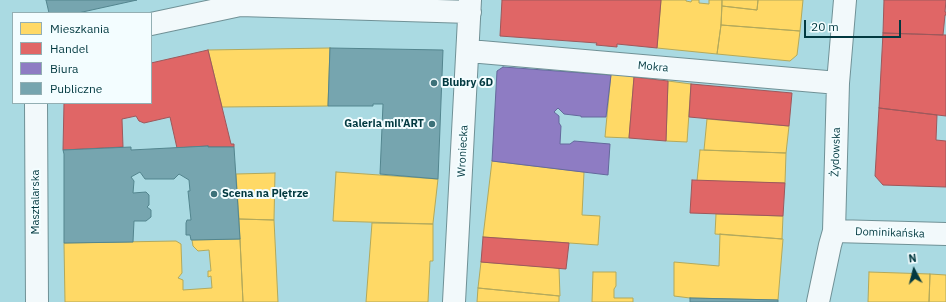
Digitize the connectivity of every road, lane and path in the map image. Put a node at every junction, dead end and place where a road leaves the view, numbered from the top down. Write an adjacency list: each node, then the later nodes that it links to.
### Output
1 (845, 0): 5 (street, Żydowska)
2 (470, 6): 3 (street); 4 (street, Wroniecka)
3 (152, 24)
4 (468, 51): 5 (street, Mokra); 10 (street, Wroniecka)
5 (838, 83): 7 (street, Żydowska)
6 (36, 104): 9 (street, Masztalarska)
7 (834, 231): 8 (street, Dominikańska); 11 (street, Żydowska)
8 (946, 234)
9 (37, 302)
10 (454, 302)
11 (818, 302)

